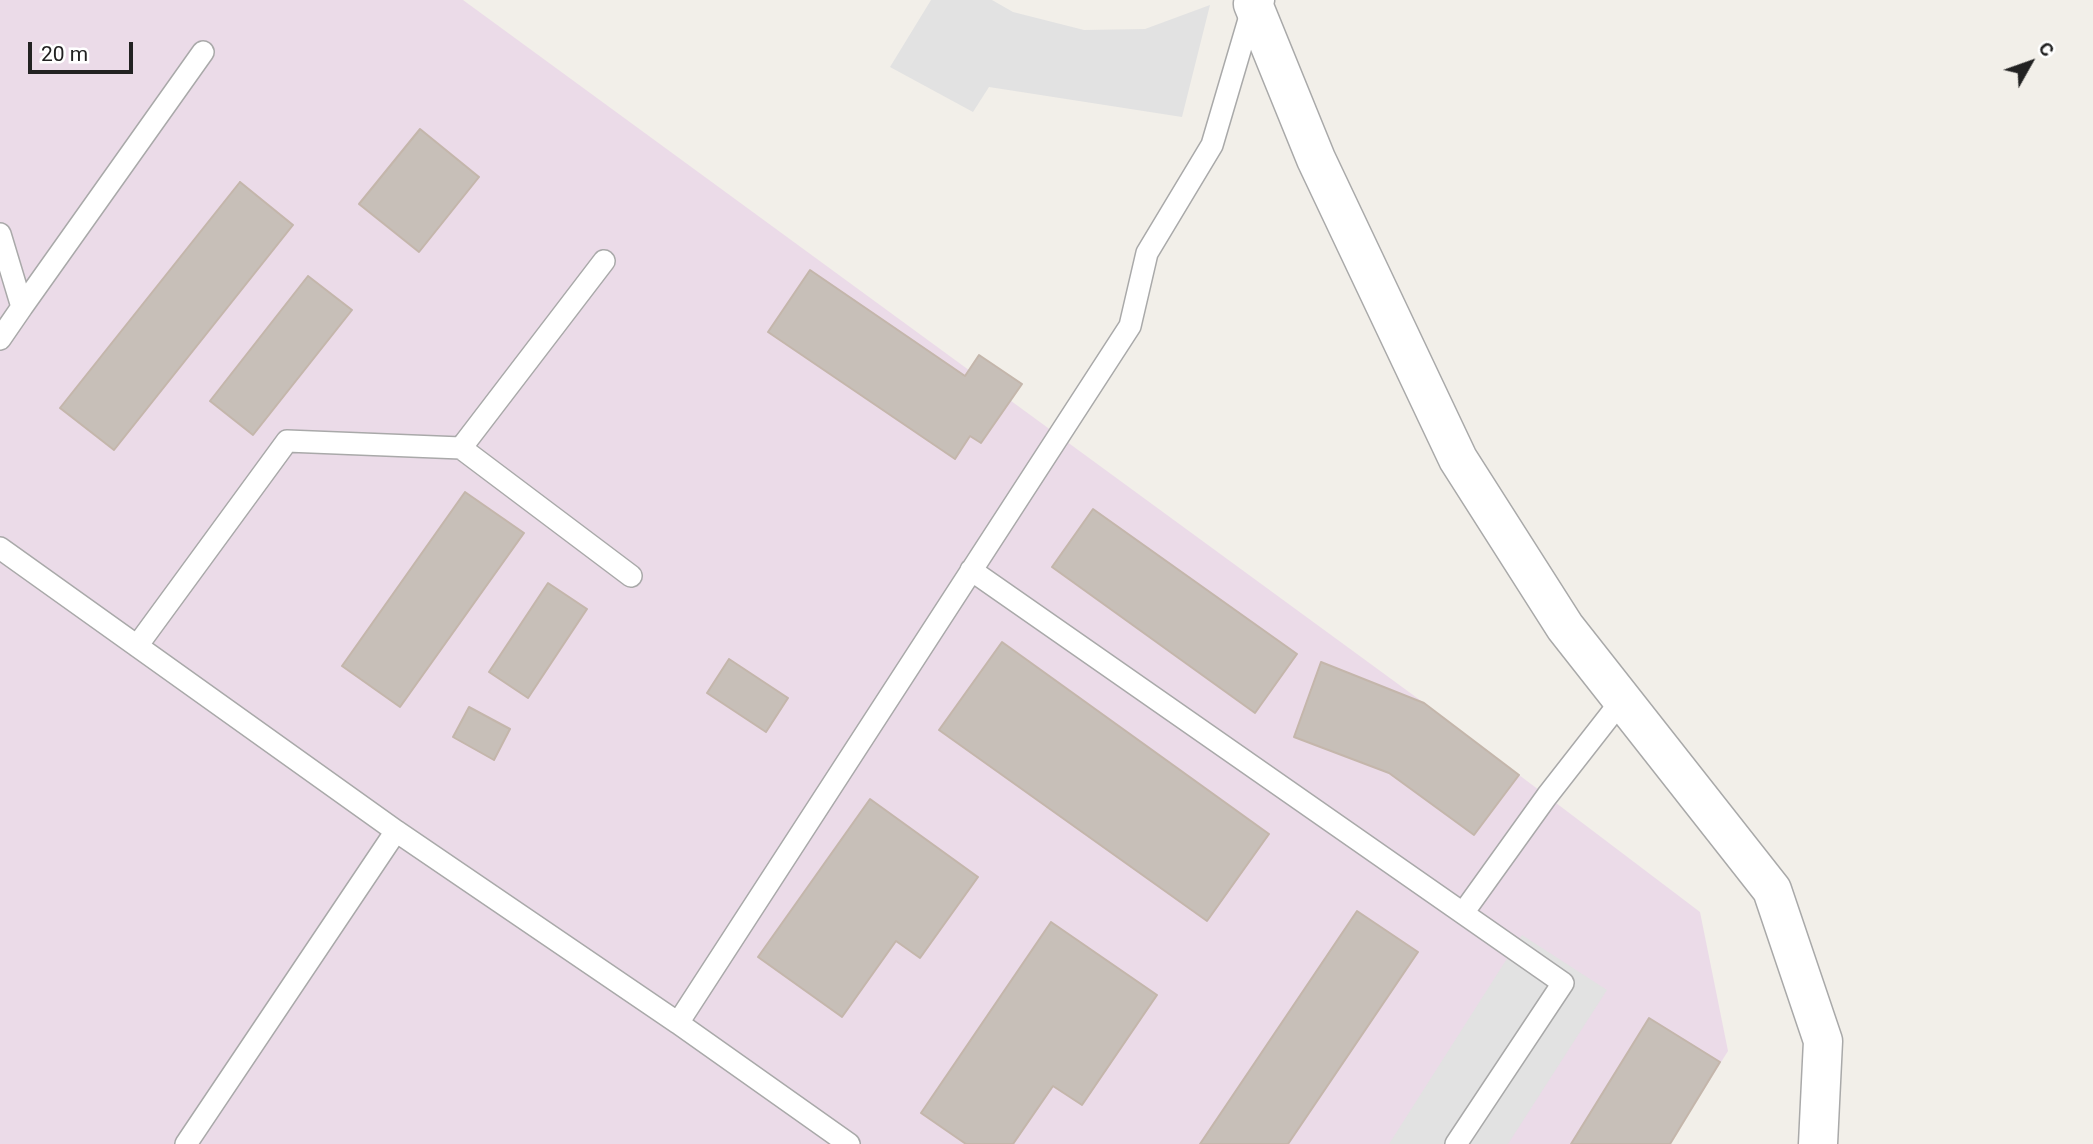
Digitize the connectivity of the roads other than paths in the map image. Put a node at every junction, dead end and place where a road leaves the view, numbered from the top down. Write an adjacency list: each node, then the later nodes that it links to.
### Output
1 (1254, 2): 9 (lane); 12 (street)
2 (203, 52): 5 (lane)
3 (0, 234): 5 (lane)
4 (604, 261): 7 (lane)
5 (22, 307): 6 (lane)
6 (0, 339)
7 (461, 448): 10 (lane); 11 (lane)
8 (0, 548): 11 (lane)
9 (971, 570): 14 (lane); 15 (lane)
10 (631, 576)
11 (137, 646): 13 (lane)
12 (1622, 700): 14 (lane); 19 (street)
13 (396, 831): 15 (lane); 16 (lane)
14 (1462, 914): 18 (lane)
15 (678, 1023): 17 (lane)
16 (186, 1144)
17 (849, 1144)
18 (1456, 1144)
19 (1818, 1144)

